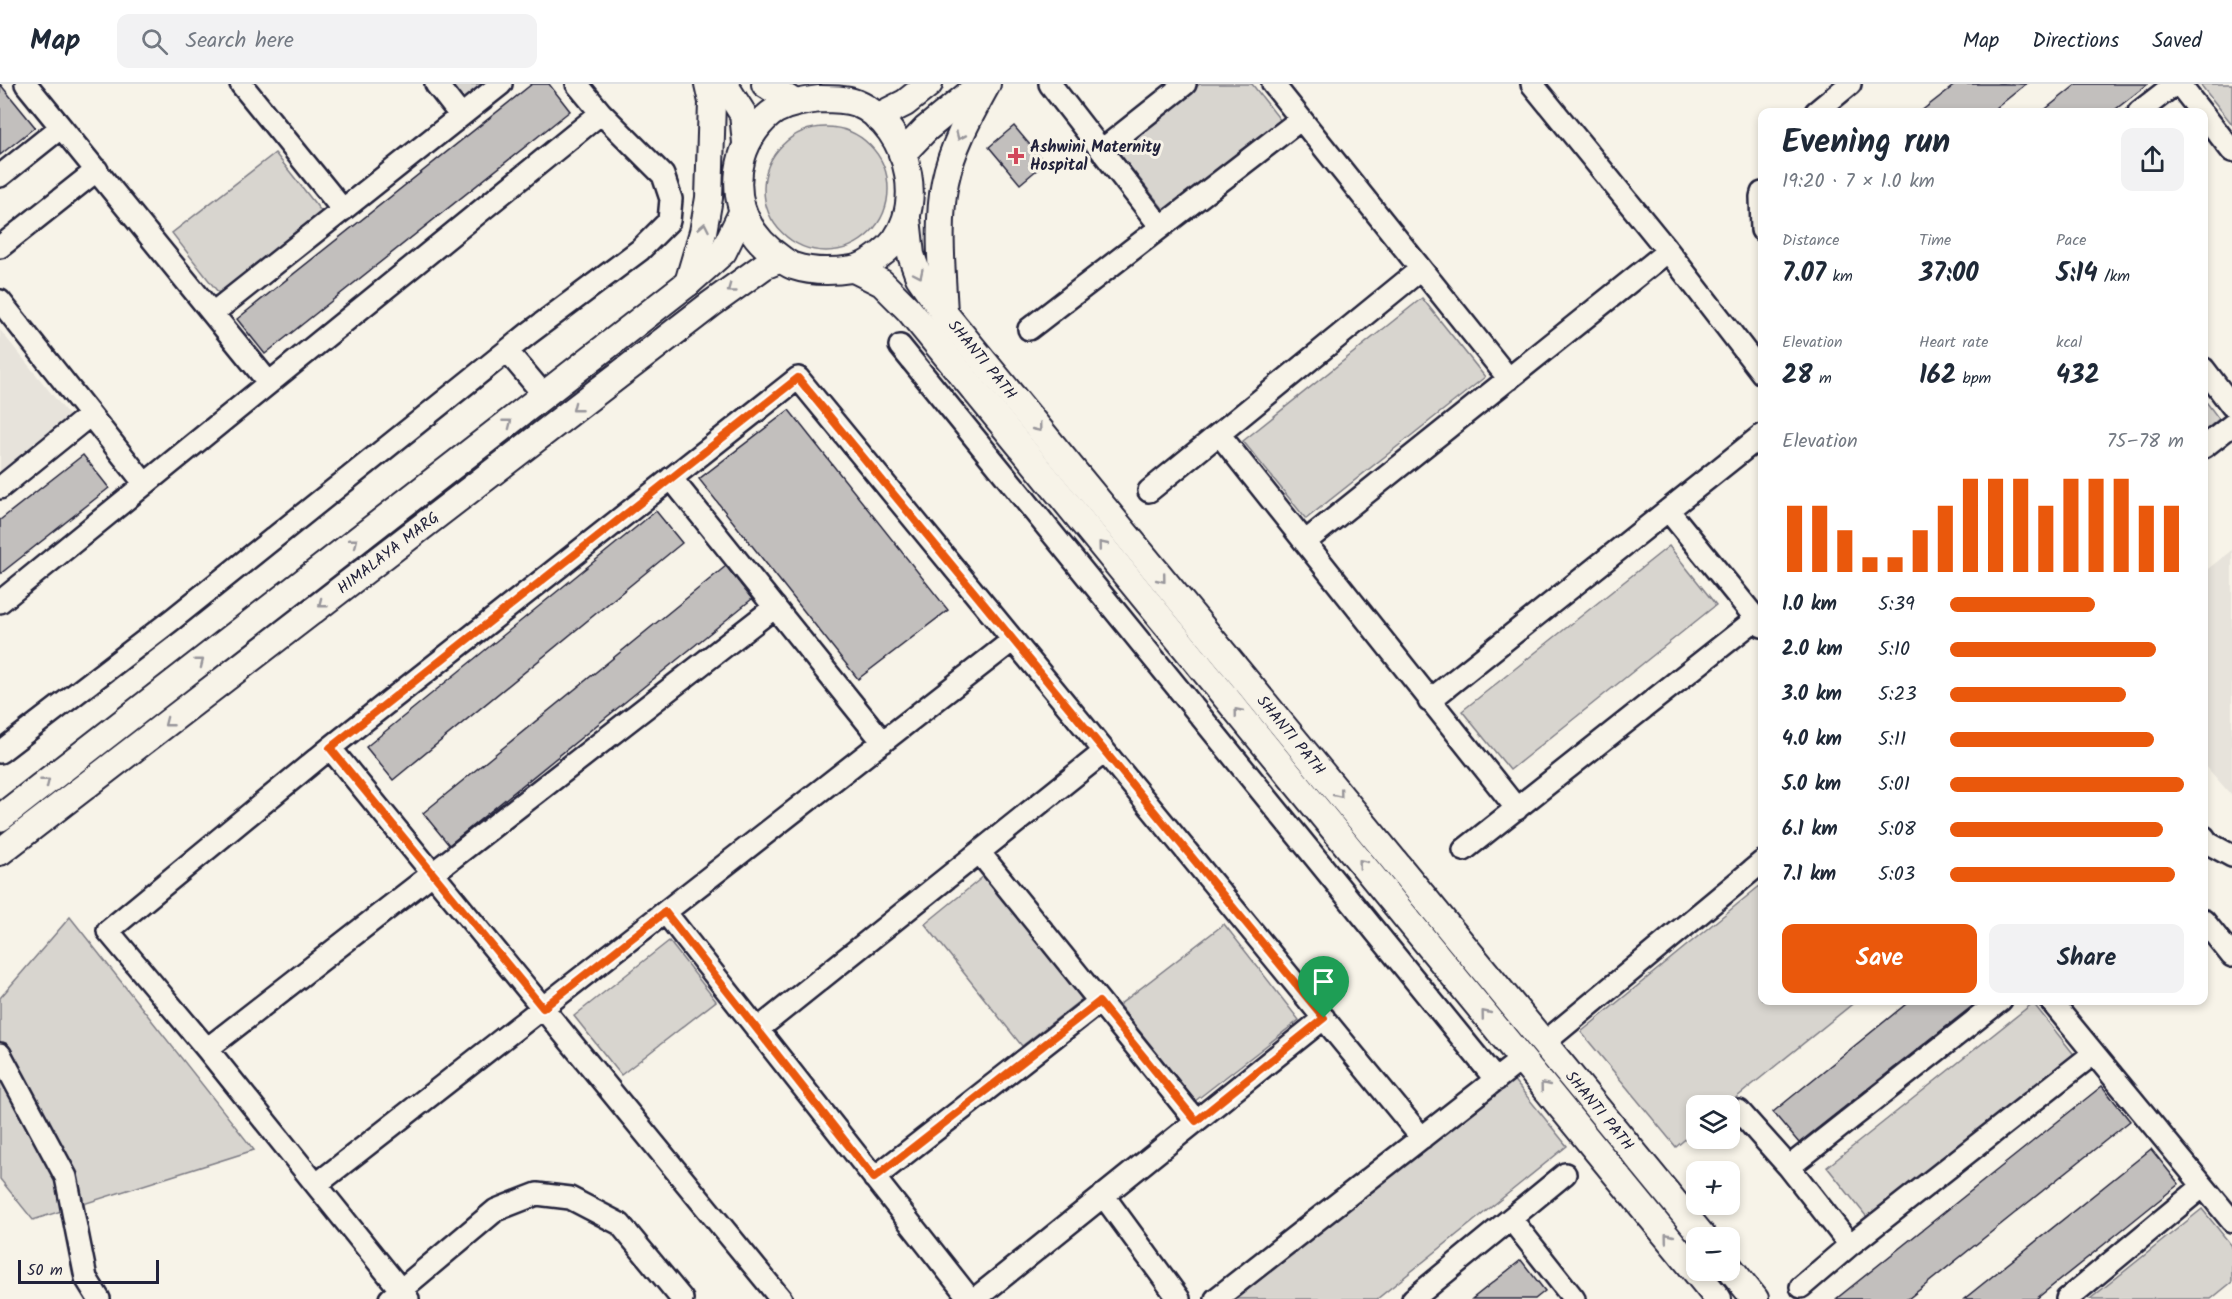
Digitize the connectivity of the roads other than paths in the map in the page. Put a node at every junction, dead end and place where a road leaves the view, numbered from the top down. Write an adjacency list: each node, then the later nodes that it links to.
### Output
1 (26, 84): 27 (street)
2 (241, 84): 34 (street)
3 (435, 84): 23 (street)
4 (501, 84): 23 (street)
5 (577, 84): 22 (street)
6 (708, 84): 43 (main road, one-way to 6)
7 (724, 84): 28 (main road)
8 (765, 84): 18 (main road)
9 (929, 84): 24 (main road)
10 (981, 84): 31 (main road)
11 (987, 84): 46 (main road, one-way to 46)
12 (1050, 84): 29 (street)
13 (1185, 84): 29 (street)
14 (1273, 84): 25 (street)
15 (1850, 84): 19 (street)
16 (2177, 84): 20 (street); 21 (street)
17 (1536, 85): 39 (street)
18 (795, 103): 24 (main road); 28 (main road)
19 (1821, 108)
20 (2144, 108)
21 (2197, 108)
22 (601, 113): 49 (street); 53 (street)
23 (461, 116): 34 (street)
24 (877, 117): 31 (main road)
25 (1301, 119): 37 (street); 42 (street)
26 (2208, 121): 30 (street)
27 (60, 128): 32 (street); 33 (street)
28 (746, 143): 35 (main road)
29 (1102, 150): 37 (street)
30 (2232, 151)
31 (902, 154): 36 (main road)
32 (97, 170): 38 (street); 45 (street)
33 (0, 176)
34 (343, 210): 45 (street)
35 (742, 213): 40 (main road); 43 (main road, HIMALAYA MARG)
36 (907, 218): 41 (main road); 46 (main road, SHANTI PATH, one-way to 46)
37 (1161, 227): 47 (street)
38 (0, 247)
39 (1668, 251): 50 (street); 52 (street)
40 (780, 259): 41 (main road); 81 (main road, HIMALAYA MARG, one-way to 81)
41 (854, 269): 99 (main road, SHANTI PATH, one-way to 41)
42 (1421, 269): 52 (street); 58 (street)
43 (688, 283): 54 (main road, HIMALAYA MARG)
44 (0, 301): 56 (street)
45 (213, 313): 53 (street)
46 (944, 313): 95 (main road, SHANTI PATH, one-way to 95)
47 (1029, 329)
48 (900, 346): 100 (street)
49 (507, 351): 54 (street); 75 (street)
50 (1758, 368)
51 (2208, 374): 55 (street)
52 (1509, 379): 66 (street)
53 (269, 383): 62 (street)
54 (544, 395): 78 (main road, HIMALAYA MARG, one-way to 54)
55 (2232, 406)
56 (90, 415): 62 (street); 63 (street)
57 (2232, 425): 60 (street)
58 (1219, 434): 64 (street); 66 (street)
59 (1758, 438): 65 (street)
60 (2208, 444)
61 (671, 478): 68 (street); 71 (street); 74 (street)
62 (145, 484): 67 (street)
63 (0, 488)
64 (1149, 491)
65 (1668, 510): 69 (street); 72 (street)
66 (1305, 542): 72 (street)
67 (0, 602)
68 (775, 607): 73 (street); 85 (street)
69 (1758, 621)
70 (1758, 623): 77 (street)
71 (1013, 640): 73 (street); 76 (street)
72 (1429, 701): 77 (street)
73 (883, 742): 86 (street)
74 (330, 748): 85 (street); 96 (street)
75 (0, 752)
76 (1104, 752): 82 (street); 93 (street)
77 (1517, 809): 80 (street)
78 (0, 818)
79 (2208, 843): 83 (street)
80 (1464, 850)
81 (0, 852)
82 (979, 852): 89 (street); 94 (street)
83 (2232, 856)
84 (1758, 865): 95 (street)
85 (433, 873): 92 (street); 96 (street)
86 (665, 912): 92 (street); 94 (street)
87 (2208, 926): 88 (street)
88 (2232, 956)
89 (1099, 1002): 102 (street); 106 (street)
90 (1995, 1005): 104 (street)
91 (2054, 1005): 98 (street)
92 (543, 1008): 107 (street); 119 (street)
93 (1324, 1018): 102 (street); 103 (street)
94 (757, 1030): 106 (street)
95 (1544, 1043): 112 (main road, SHANTI PATH)
96 (207, 1049): 107 (street)
97 (0, 1054): 117 (street)
98 (2093, 1054): 108 (street); 113 (street)
99 (1522, 1059): 100 (street); 126 (main road, SHANTI PATH, one-way to 99)
100 (1496, 1080): 103 (street)
101 (1740, 1112): 104 (street)
102 (1196, 1121): 109 (street)
103 (1422, 1138): 123 (street)
104 (1789, 1167): 113 (street)
105 (1565, 1174): 110 (street)
106 (874, 1178): 120 (street)
107 (317, 1184): 116 (street)
108 (2203, 1186): 111 (street); 128 (street)
109 (1103, 1195): 121 (street); 122 (street)
110 (1511, 1219): 124 (street); 125 (street)
111 (2232, 1221)
112 (1695, 1227)
113 (1850, 1245): 115 (street)
114 (1740, 1280): 127 (main road)
115 (1801, 1287)
116 (399, 1296): 118 (street)
117 (99, 1299)
118 (682, 1299)
119 (781, 1299)
120 (970, 1299)
121 (975, 1299)
122 (1179, 1299)
123 (1216, 1299)
124 (1413, 1299)
125 (1574, 1299)
126 (1718, 1299)
127 (1755, 1299)
128 (2067, 1299)

